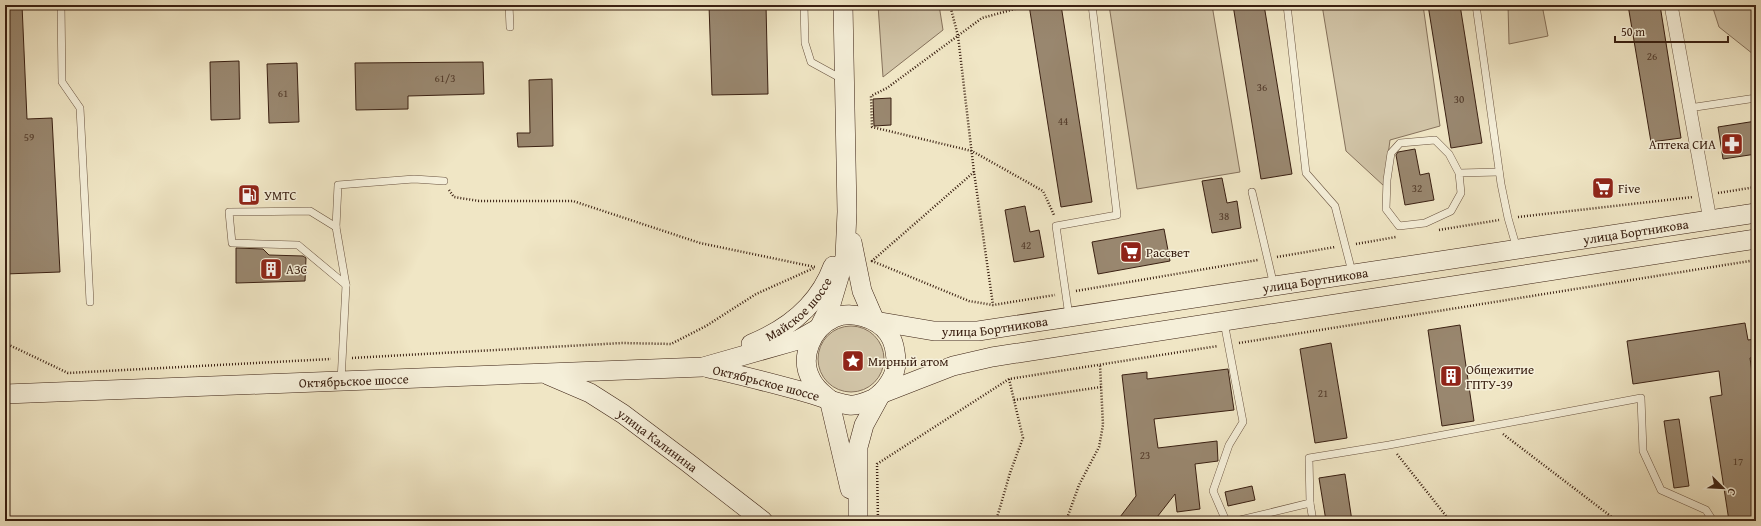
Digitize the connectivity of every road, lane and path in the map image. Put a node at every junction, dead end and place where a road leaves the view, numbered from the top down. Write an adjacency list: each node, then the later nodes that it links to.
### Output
1 (61, 5): 36 (lane)
2 (509, 5): 11 (lane)
3 (804, 5): 13 (lane)
4 (843, 5): 13 (main road, Майское шоссе)
5 (950, 5): 12 (path)
6 (1023, 5): 12 (path)
7 (1092, 5): 27 (lane)
8 (1287, 5): 33 (lane)
9 (1476, 5): 18 (lane)
10 (1672, 5): 15 (street)
11 (510, 27)
12 (958, 36): 16 (path); 16 (path)
13 (844, 80): 24 (main road, Майское шоссе)
14 (1756, 98): 15 (lane)
15 (1689, 108): 23 (street)
16 (972, 151): 17 (path); 27 (path)
17 (974, 172): 17 (path)
18 (1499, 172): 19 (lane); 31 (lane)
19 (1459, 174): 19 (lane)
20 (444, 181): 28 (lane); 43 (path)
21 (1756, 187): 23 (path)
22 (1252, 192): 35 (lane)
23 (1705, 195): 26 (street)
24 (847, 212): 38 (main road, Майское шоссе); 40 (main road, Майское шоссе); 45 (main road, Майское шоссе)
25 (1756, 213): 26 (main road, улица Бортникова)
26 (1710, 220): 30 (main road); 31 (main road, улица Бортникова)
27 (1056, 226): 37 (lane)
28 (336, 227): 34 (lane); 34 (lane)
29 (1756, 239): 30 (main road, улица Бортникова)
30 (1715, 245): 39 (main road, улица Бортникова)
31 (1518, 250): 33 (main road, улица Бортникова)
32 (1756, 260): 42 (path)
33 (1353, 275): 35 (main road, улица Бортникова)
34 (346, 285): 43 (lane)
35 (1274, 286): 37 (main road, улица Бортникова)
36 (90, 302)
37 (1070, 318): 38 (main road, улица Бортникова)
38 (875, 321): 40 (main road); 51 (main road)
39 (1224, 321): 42 (lane); 51 (main road, улица Бортникова)
40 (819, 328): 45 (main road, Октябрьское шоссе); 52 (main road)
41 (5, 343): 43 (path)
42 (1228, 344): 44 (path); 62 (lane)
43 (342, 358): 48 (lane)
44 (1100, 365): 47 (path); 49 (path)
45 (703, 367): 46 (main road, Октябрьское шоссе); 52 (main road, Октябрьское шоссе)
46 (543, 373): 48 (main road, Октябрьское шоссе); 57 (main road, улица Калинина)
47 (1009, 379): 53 (path); 59 (path)
48 (340, 381): 50 (main road, Октябрьское шоссе)
49 (1101, 387): 53 (path); 61 (path)
50 (5, 394)
51 (880, 394): 52 (main road); 58 (main road)
52 (829, 399): 58 (main road)
53 (1014, 400): 60 (path)
54 (1493, 426): 55 (lane); 66 (path); 67 (lane)
55 (1390, 445): 56 (lane); 65 (path)
56 (1310, 503): 63 (lane); 64 (lane)
57 (763, 521)
58 (858, 521)
59 (878, 521)
60 (996, 521)
61 (1066, 521)
62 (1226, 521)
63 (1236, 521)
64 (1313, 521)
65 (1450, 521)
66 (1617, 521)
67 (1713, 521)

